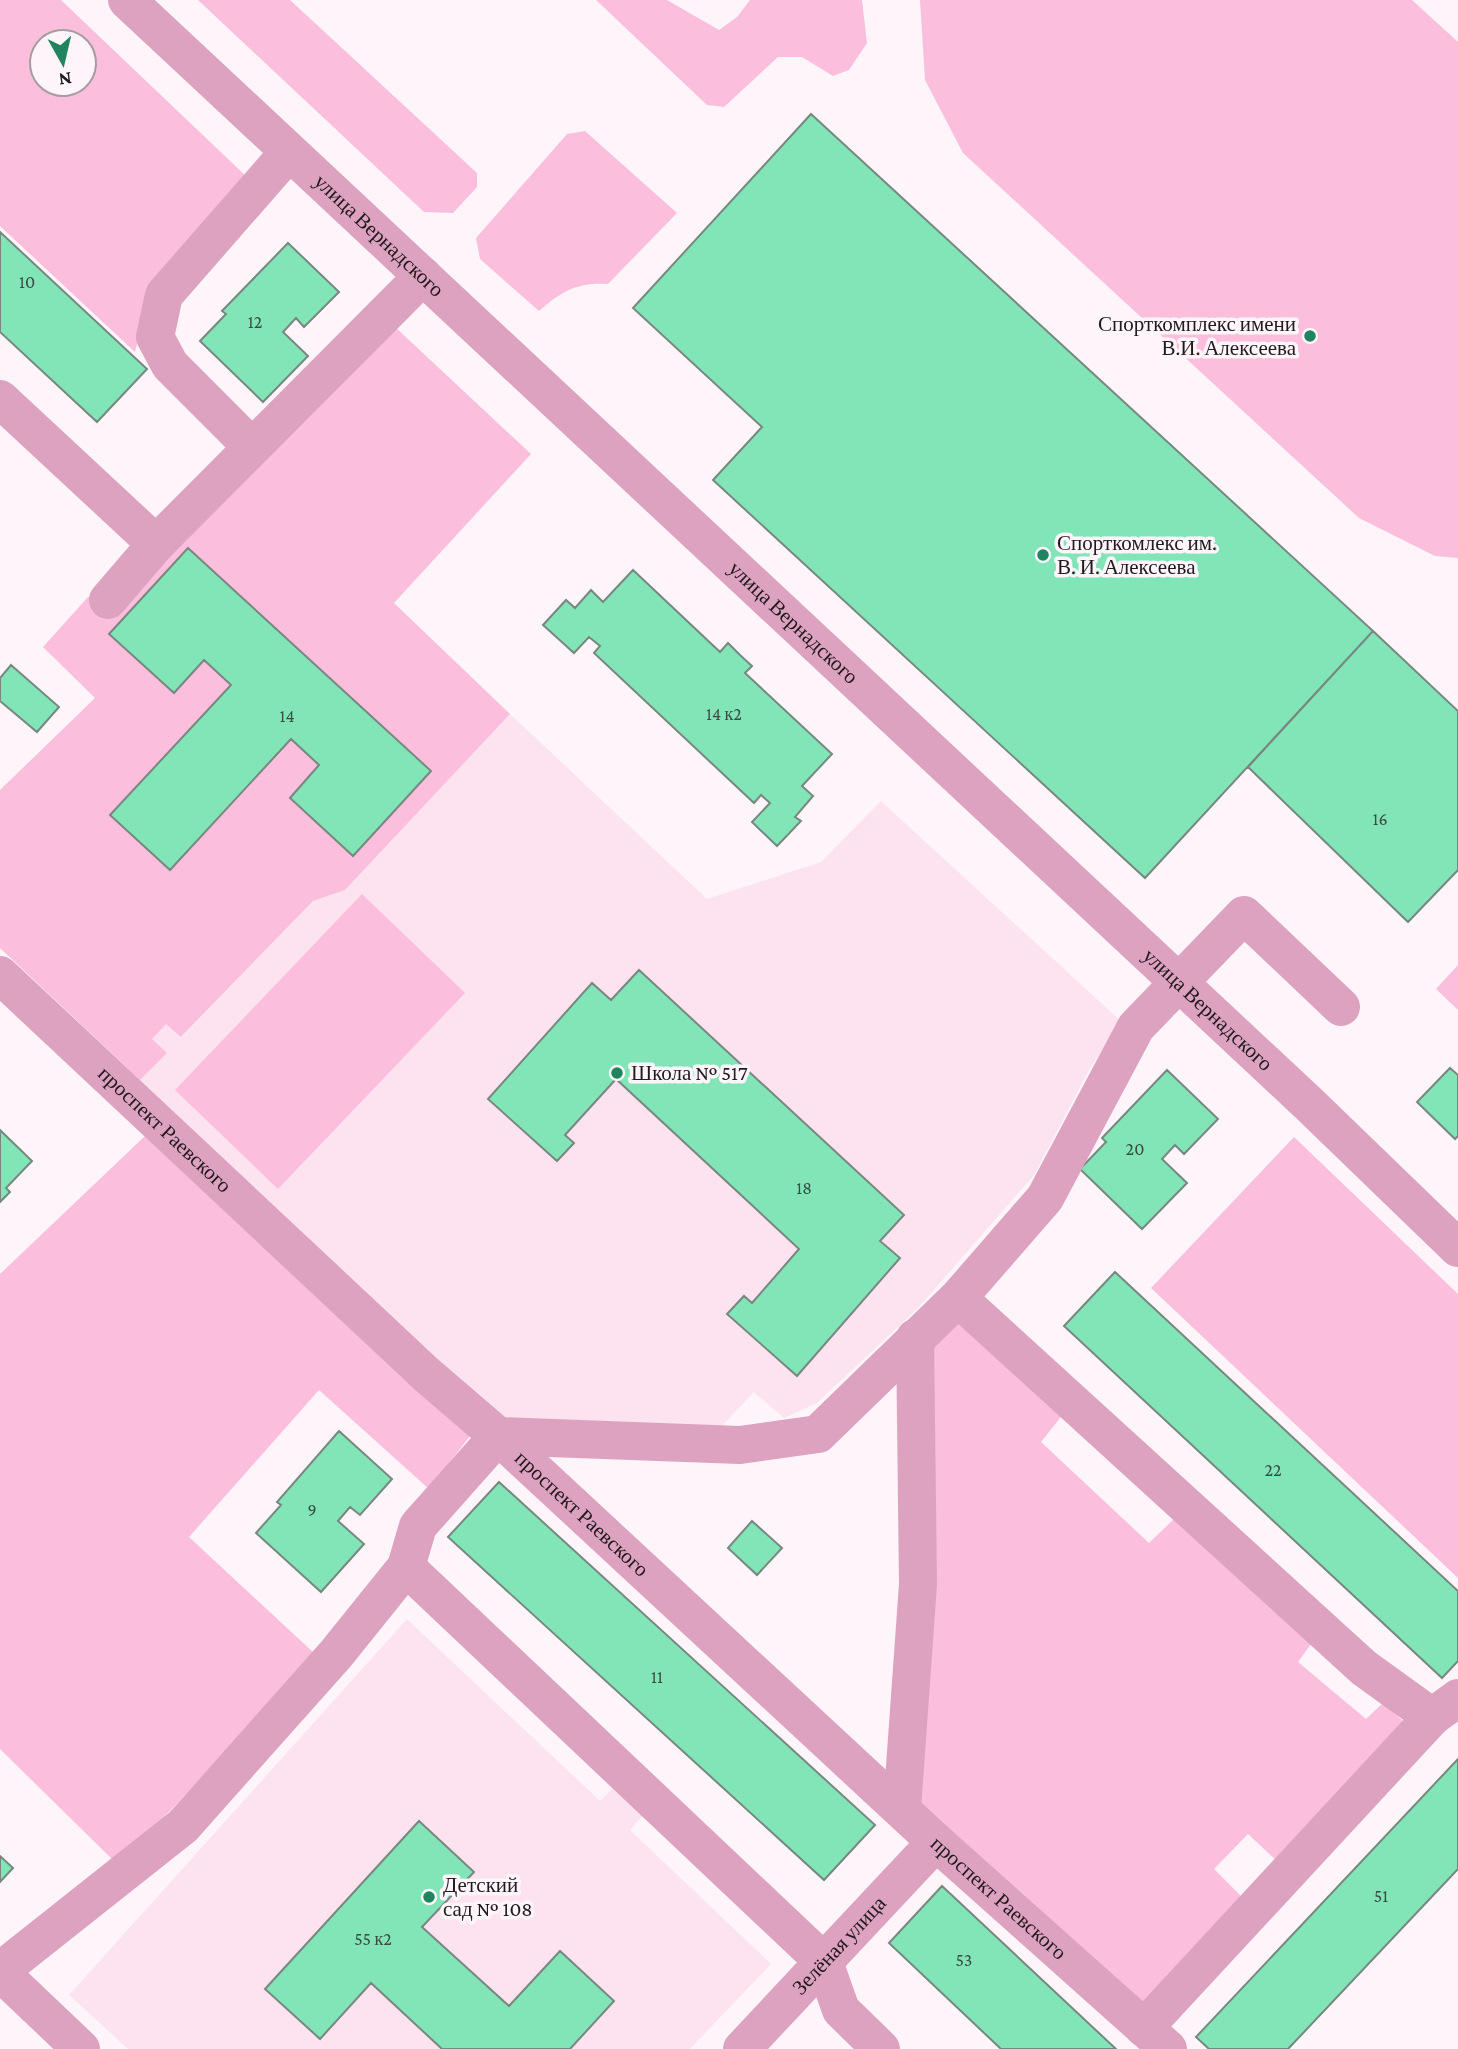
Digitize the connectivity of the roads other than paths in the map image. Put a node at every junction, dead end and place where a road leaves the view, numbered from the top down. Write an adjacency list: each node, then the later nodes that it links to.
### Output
1 (127, 0): 2 (street, улица Вернадского)
2 (289, 152): 3 (street, улица Вернадского); 5 (street)
3 (423, 276): 5 (street); 9 (street, улица Вернадского)
4 (0, 399): 6 (street)
5 (252, 447): 6 (street)
6 (156, 544): 7 (street)
7 (108, 600)
8 (1, 977): 14 (street, проспект Раевского)
9 (1180, 984): 10 (street); 11 (street, улица Вернадского); 12 (street)
10 (1341, 1007)
11 (1458, 1248)
12 (957, 1298): 13 (street); 16 (street)
13 (915, 1338): 14 (street); 17 (street)
14 (498, 1436): 15 (street); 17 (street, проспект Раевского)
15 (406, 1567): 19 (street); 20 (street)
16 (1445, 1708): 21 (street)
17 (902, 1809): 18 (street, проспект Раевского)
18 (936, 1842): 19 (street, Зелёная улица); 21 (street, проспект Раевского)
19 (824, 1962): 23 (street, Зелёная улица); 24 (street)
20 (0, 1971): 22 (street)
21 (1156, 2038)
22 (80, 2049)
23 (741, 2049)
24 (881, 2049)

